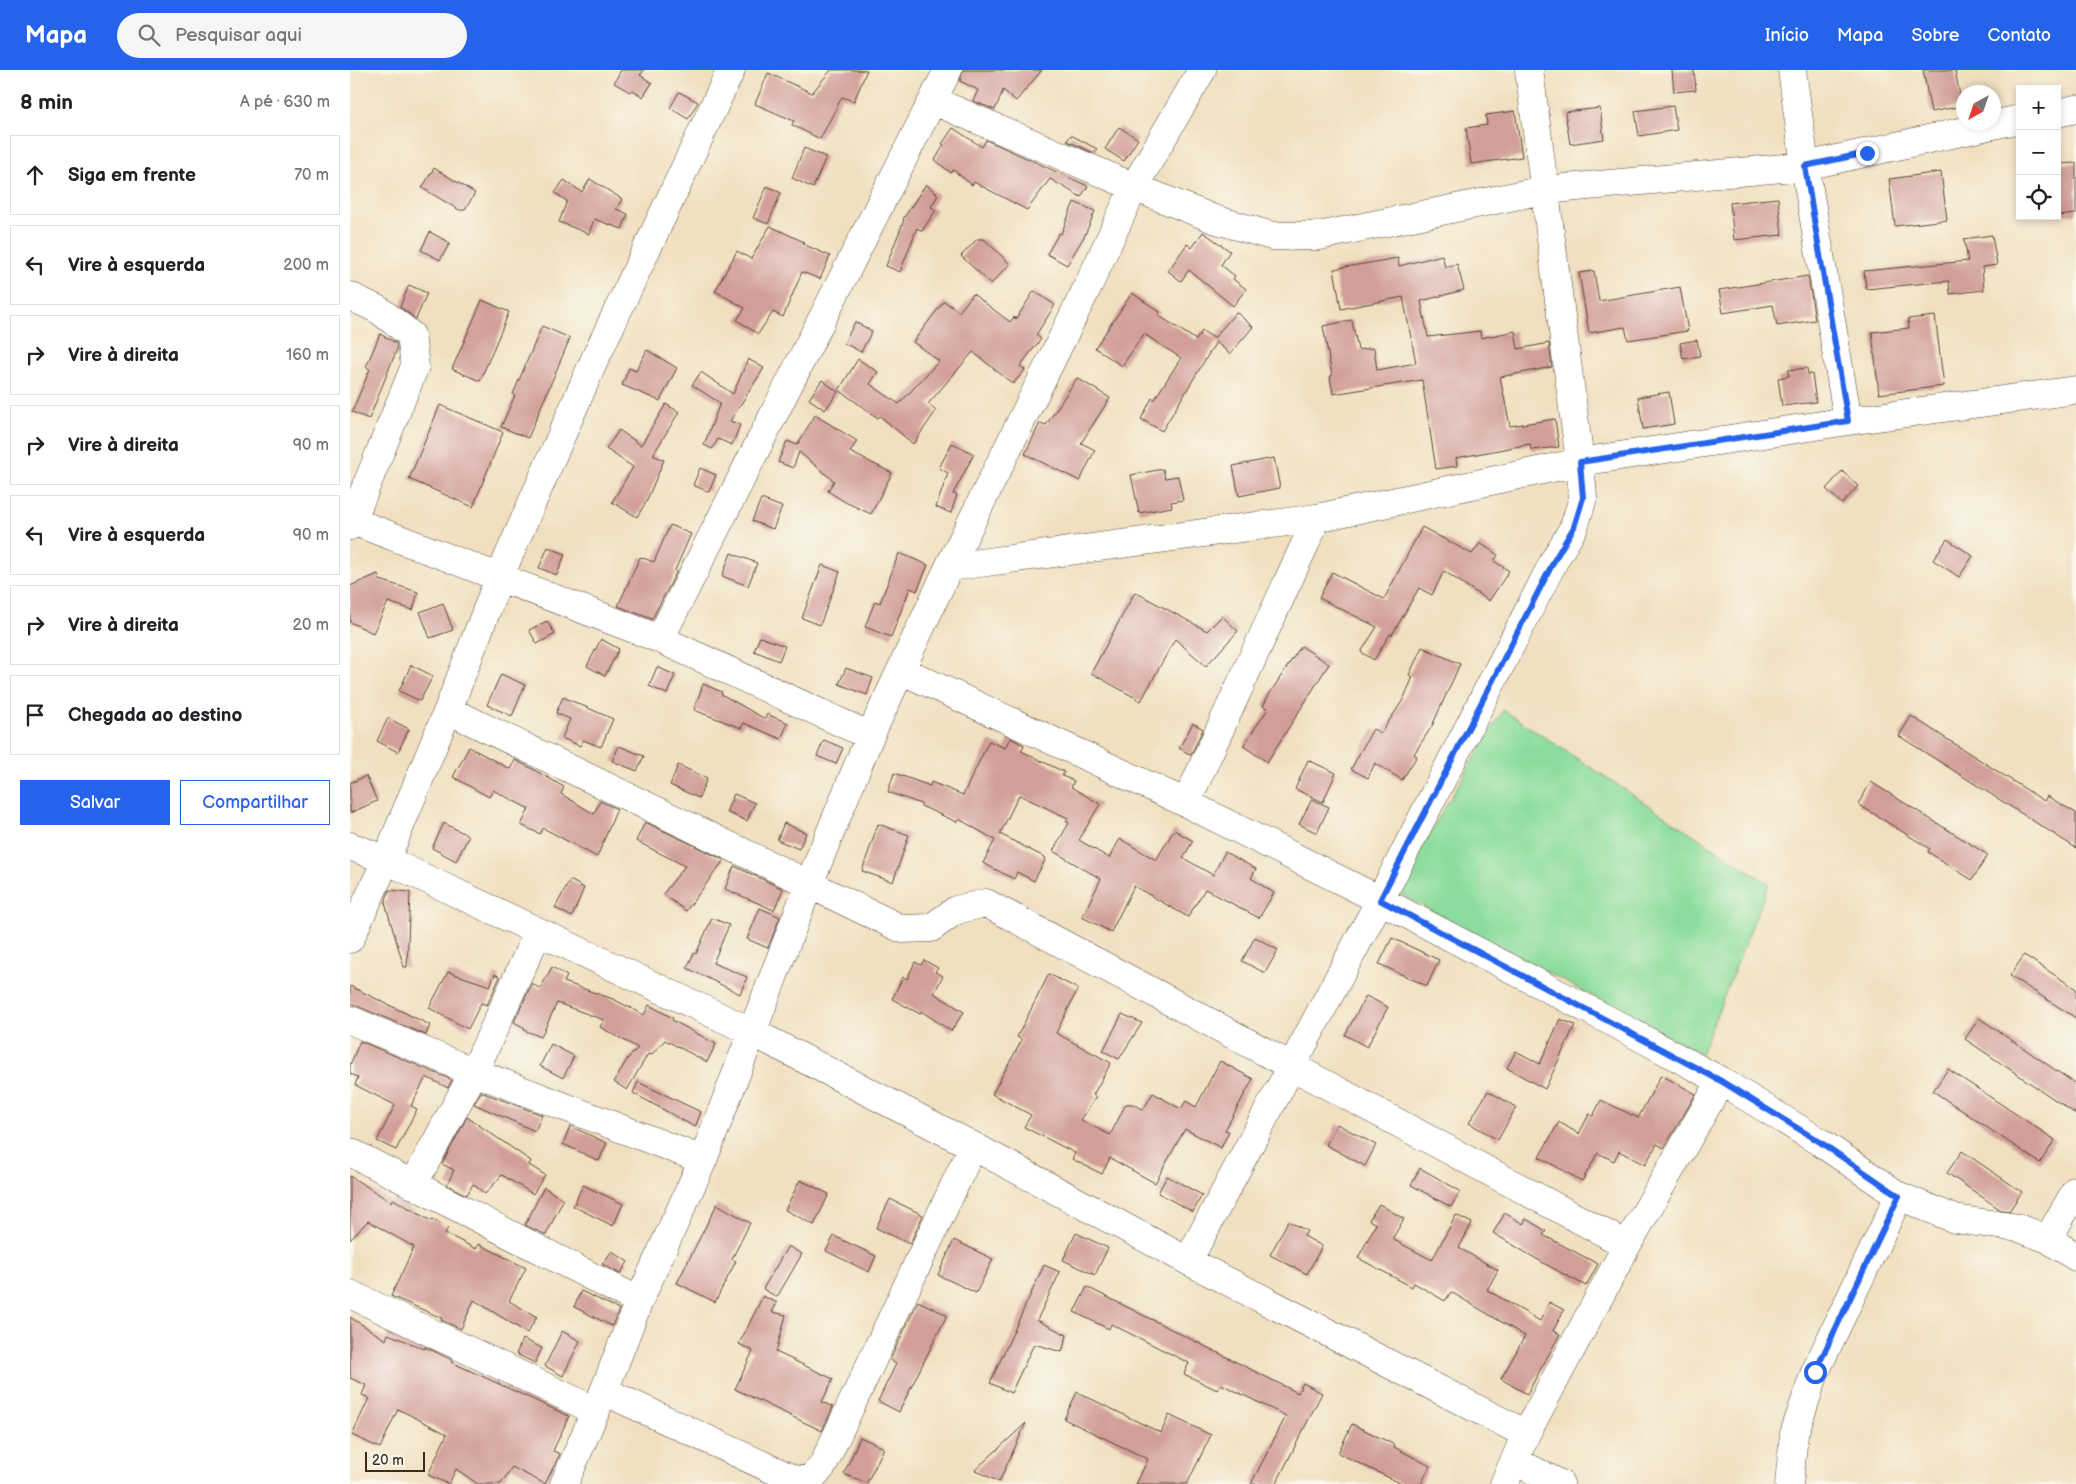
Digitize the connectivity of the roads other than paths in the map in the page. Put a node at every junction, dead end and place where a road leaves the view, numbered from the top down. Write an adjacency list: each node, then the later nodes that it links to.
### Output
1 (731, 70): 20 (street)
2 (948, 70): 6 (street)
3 (1202, 70): 11 (street)
4 (1529, 70): 12 (street)
5 (1792, 70): 10 (street)
6 (934, 101): 11 (street); 21 (street)
7 (2076, 109): 8 (street)
8 (2061, 112)
9 (2016, 120): 10 (street)
10 (1805, 166): 12 (street); 15 (street)
11 (1134, 187): 12 (street); 19 (street)
12 (1544, 190): 16 (street)
13 (350, 296): 18 (street)
14 (2076, 390): 15 (street)
15 (1848, 421): 16 (street)
16 (1580, 462): 17 (street); 29 (street)
17 (1316, 518): 19 (street); 25 (street)
18 (351, 522): 20 (street)
19 (949, 567): 22 (street)
20 (499, 578): 21 (street); 23 (street)
21 (660, 639): 24 (street)
22 (901, 670): 24 (street); 25 (street)
23 (448, 710): 27 (street); 28 (street)
24 (870, 736): 28 (street)
25 (1186, 803): 29 (street)
26 (350, 846): 27 (street)
27 (386, 860): 30 (street); 31 (street)
28 (809, 884): 33 (street); 34 (street)
29 (1380, 900): 34 (street); 36 (street)
30 (538, 932): 33 (street); 35 (street)
31 (350, 939)
32 (350, 1020): 35 (street)
33 (752, 1032): 37 (street); 39 (street)
34 (1292, 1066): 44 (street); 46 (street)
35 (474, 1072): 39 (street); 40 (street)
36 (1721, 1081): 42 (street); 44 (street)
37 (973, 1146): 46 (street); 49 (street)
38 (350, 1152): 40 (street)
39 (703, 1160): 48 (street)
40 (413, 1184): 48 (street)
41 (2076, 1190): 43 (street)
42 (1899, 1196): 43 (street); 54 (street)
43 (2048, 1239): 45 (street)
44 (1627, 1245): 50 (street)
45 (2076, 1257)
46 (1188, 1261): 50 (street)
47 (350, 1294): 49 (street)
48 (639, 1301): 49 (street)
49 (600, 1401): 52 (street)
50 (1526, 1434): 51 (street)
51 (1510, 1473): 53 (street)
52 (564, 1484)
53 (1560, 1484)
54 (1789, 1484)

